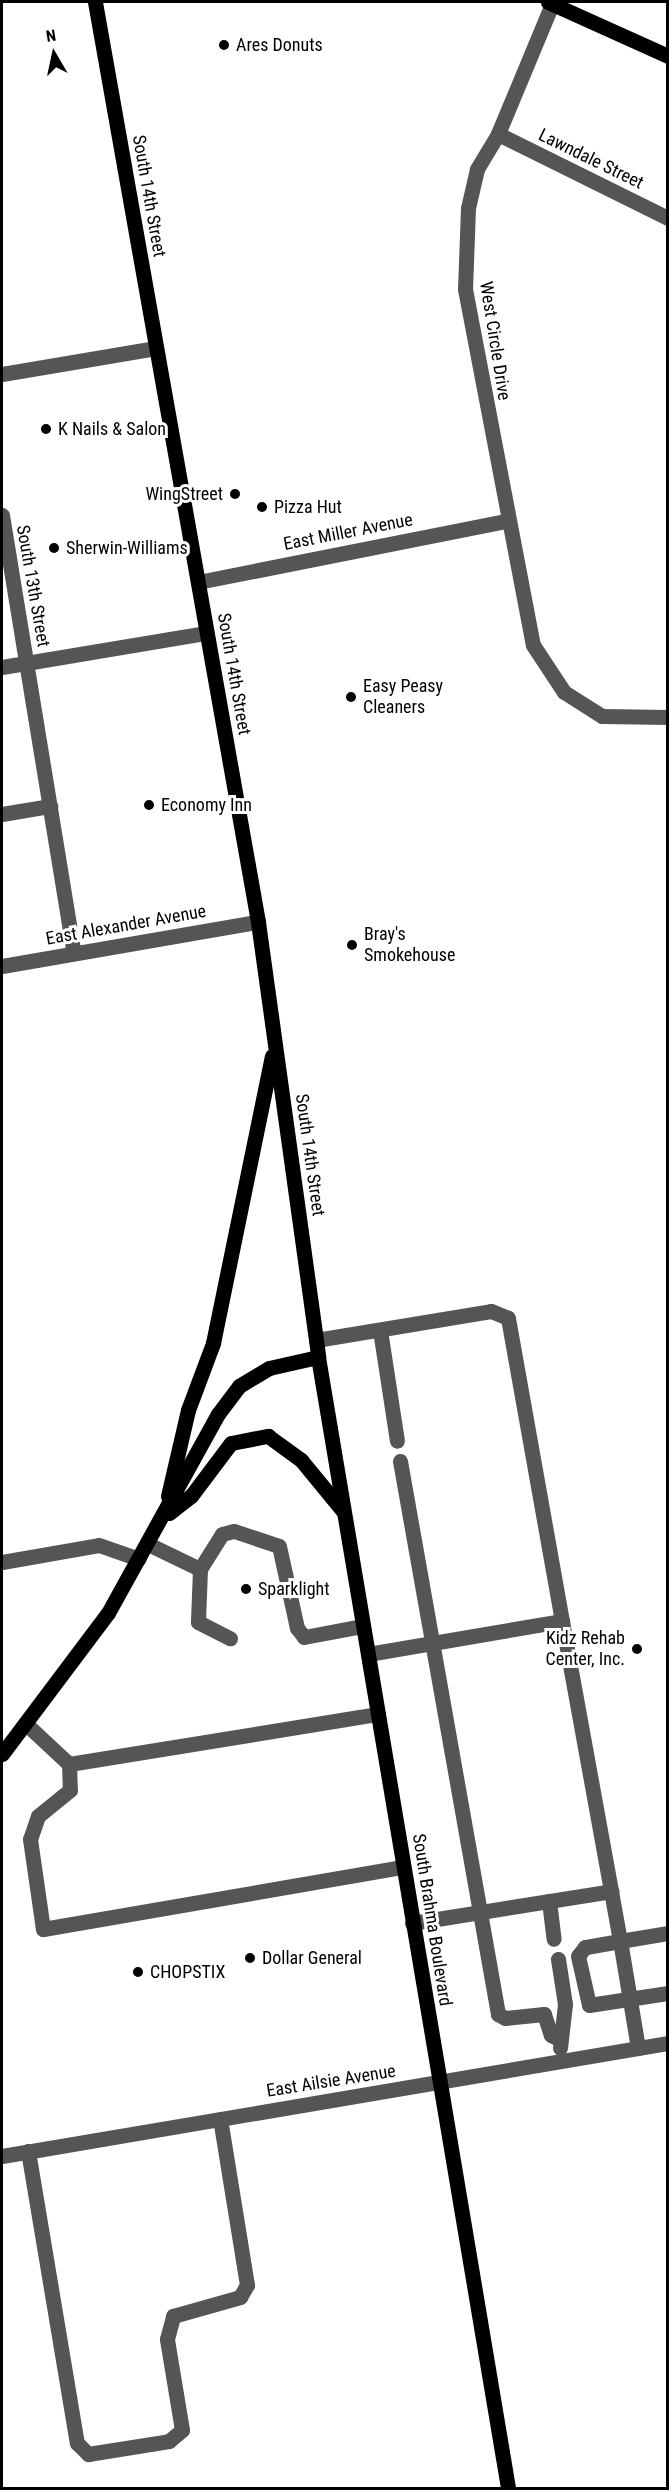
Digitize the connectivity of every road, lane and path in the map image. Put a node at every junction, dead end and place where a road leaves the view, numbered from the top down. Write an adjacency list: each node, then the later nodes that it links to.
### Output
1 (95, 2): 6 (main road, South 14th Street)
2 (550, 2): 3 (main road); 4 (street, West Circle Drive)
3 (668, 56)
4 (498, 134): 5 (street, Lawndale Street); 9 (street, West Circle Drive)
5 (668, 218)
6 (156, 348): 7 (street); 10 (main road, South 14th Street)
7 (2, 374)
8 (2, 515): 12 (street, South 13th Street)
9 (505, 521): 10 (street, East Miller Avenue); 14 (street, West Circle Drive)
10 (198, 582): 11 (main road, South 14th Street)
11 (206, 633): 12 (street); 17 (main road, South 14th Street)
12 (27, 663): 13 (street); 15 (street, South 13th Street)
13 (2, 667)
14 (668, 717)
15 (50, 806): 16 (street); 18 (street, South 13th Street)
16 (2, 814)
17 (258, 922): 18 (street, East Alexander Avenue); 20 (main road, South 14th Street)
18 (74, 954): 19 (street, East Alexander Avenue)
19 (2, 966)
20 (275, 1042): 22 (main road, South 14th Street); 27 (main road)
21 (380, 1330): 22 (street); 24 (street); 32 (street)
22 (316, 1340): 23 (main road, South 14th Street)
23 (318, 1357): 26 (main road, South Brahma Boulevard); 27 (main road)
24 (397, 1442)
25 (400, 1461): 35 (street)
26 (344, 1513): 27 (main road); 33 (main road, South Brahma Boulevard)
27 (164, 1516): 28 (main road)
28 (148, 1544): 29 (main road); 31 (street)
29 (139, 1559): 30 (street); 38 (main road)
30 (2, 1563)
31 (200, 1569): 33 (street); 34 (street)
32 (562, 1621): 35 (street); 42 (street)
33 (363, 1626): 36 (main road, South Brahma Boulevard)
34 (230, 1638)
35 (433, 1643): 36 (street); 44 (street)
36 (368, 1654): 37 (main road, South Brahma Boulevard)
37 (378, 1714): 40 (street); 41 (main road, South Brahma Boulevard)
38 (26, 1724): 39 (main road); 40 (street)
39 (2, 1754)
40 (69, 1764): 41 (street)
41 (403, 1867): 45 (main road, South Brahma Boulevard)
42 (611, 1891): 43 (street); 48 (street)
43 (549, 1901): 44 (street); 47 (street)
44 (480, 1912): 45 (street); 52 (street)
45 (412, 1923): 56 (main road, South Brahma Boulevard)
46 (668, 1933): 48 (street)
47 (554, 1940)
48 (620, 1941): 51 (street); 51 (street)
49 (558, 1959): 52 (street)
50 (668, 1993): 51 (street)
51 (630, 1999): 54 (street)
52 (559, 2039): 55 (street)
53 (668, 2043): 54 (street, East Ailsie Avenue)
54 (638, 2048): 55 (street, East Ailsie Avenue)
55 (563, 2061): 56 (street, East Ailsie Avenue)
56 (439, 2083): 57 (street, East Ailsie Avenue); 60 (main road, South Brahma Boulevard)
57 (220, 2119): 58 (street, East Ailsie Avenue); 58 (street)
58 (28, 2151): 59 (street, East Ailsie Avenue)
59 (2, 2156)
60 (508, 2488)

